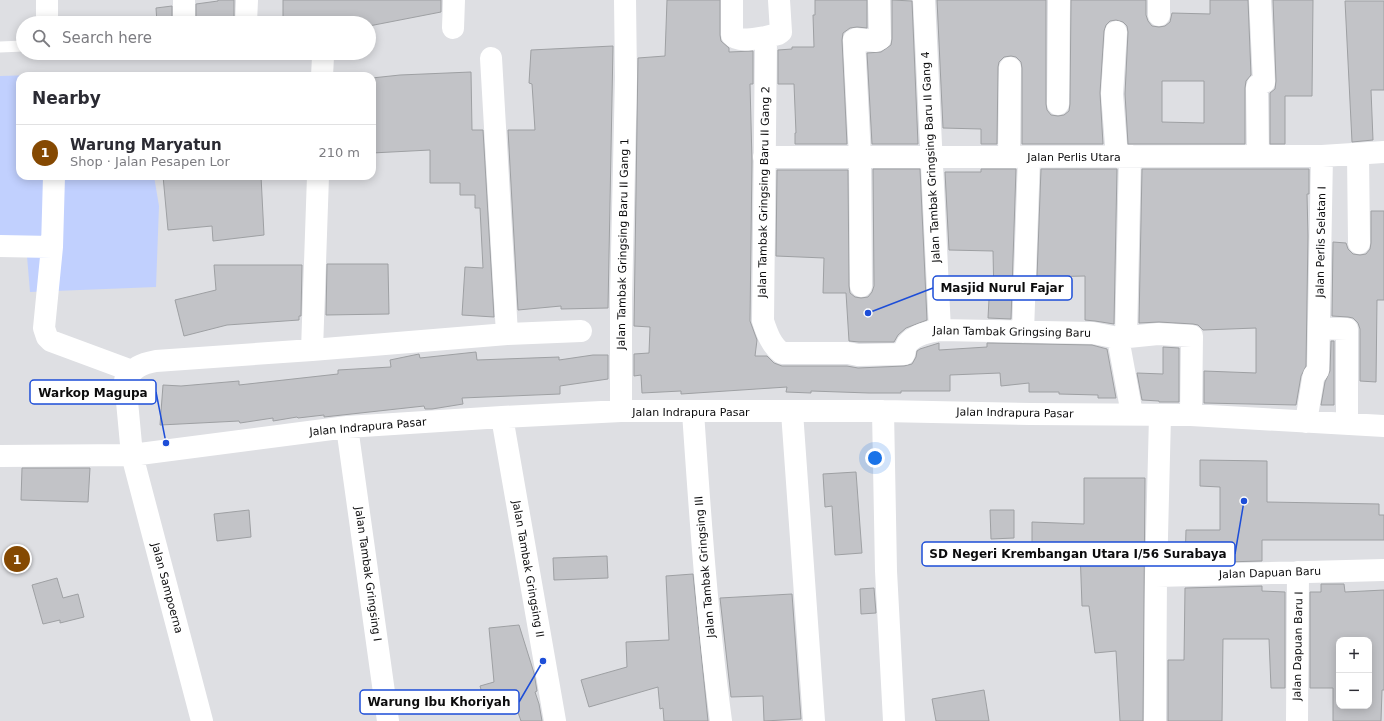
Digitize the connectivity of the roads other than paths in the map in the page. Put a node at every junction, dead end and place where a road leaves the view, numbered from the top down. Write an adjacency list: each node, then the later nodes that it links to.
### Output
1 (47, 0): 12 (street)
2 (184, 0): 13 (street)
3 (247, 0): 14 (street)
4 (454, 0): 15 (street)
5 (625, 0): 47 (street, Jalan Tambak Gringsing Baru II Gang 1)
6 (732, 0): 17 (street)
7 (780, 0): 17 (street, Jalan Tambak Gringsing Baru II Gang 2)
8 (879, 0): 31 (street)
9 (924, 0): 26 (street, Jalan Tambak Gringsing Baru II Gang 4)
10 (1060, 0): 22 (street)
11 (1260, 0): 28 (street)
12 (47, 16)
13 (184, 16)
14 (246, 16)
15 (453, 28)
16 (1116, 32): 27 (street)
17 (774, 33): 25 (street, Jalan Tambak Gringsing Baru II Gang 2)
18 (16, 46): 19 (lane)
19 (0, 47)
20 (491, 58): 42 (street)
21 (1010, 68): 30 (street)
22 (1058, 104)
23 (1384, 152): 24 (street, Jalan Perlis Utara)
24 (1358, 154): 29 (street, Jalan Perlis Utara); 34 (street)
25 (764, 156): 31 (street, Jalan Perlis Utara); 44 (street, Jalan Tambak Gringsing Baru II Gang 2)
26 (932, 156): 30 (street, Jalan Perlis Utara); 31 (street, Jalan Perlis Utara); 39 (street, Jalan Tambak Gringsing Baru II Gang 4)
27 (1123, 156): 28 (street, Jalan Perlis Utara); 30 (street, Jalan Perlis Utara); 43 (street)
28 (1258, 156): 29 (street, Jalan Perlis Utara)
29 (1322, 156): 38 (street, Jalan Perlis Selatan I)
30 (1019, 157): 41 (street)
31 (860, 158): 37 (street)
32 (54, 180): 36 (street)
33 (318, 180): 45 (street)
34 (1359, 243)
35 (0, 246): 36 (street)
36 (52, 247): 46 (street)
37 (861, 286)
38 (1319, 328): 55 (street, Jalan Perlis Selatan I); 56 (street)
39 (940, 330): 41 (street, Jalan Tambak Gringsing Baru); 44 (street, Jalan Tambak Gringsing Baru)
40 (581, 331): 42 (street)
41 (1023, 332): 43 (street, Jalan Tambak Gringsing Baru)
42 (507, 334): 45 (street)
43 (1122, 338): 51 (street); 52 (street, Jalan Tambak Gringsing Baru)
44 (773, 344)
45 (312, 350): 46 (street)
46 (132, 371): 59 (street, Jalan Sampoerna)
47 (621, 411): 49 (street, Jalan Indrapura Pasar); 54 (street, Jalan Indrapura Pasar)
48 (883, 411): 50 (street, Jalan Indrapura Pasar); 51 (street, Jalan Indrapura Pasar); 69 (street)
49 (693, 412): 50 (street, Jalan Indrapura Pasar); 67 (street, Jalan Tambak Gringsing III)
50 (792, 412): 68 (street)
51 (1132, 414): 53 (street, Jalan Indrapura Pasar)
52 (1191, 415): 53 (street, Jalan Indrapura Pasar); 55 (street, Jalan Indrapura Pasar)
53 (1160, 416): 63 (street)
54 (502, 417): 58 (street, Jalan Indrapura Pasar); 66 (street, Jalan Tambak Gringsing II)
55 (1306, 422): 56 (street, Jalan Indrapura Pasar)
56 (1347, 424): 57 (street, Jalan Indrapura Pasar)
57 (1384, 426)
58 (347, 427): 59 (street, Jalan Indrapura Pasar); 65 (street, Jalan Tambak Gringsing I)
59 (132, 455): 60 (street, Jalan Indrapura Pasar); 64 (street, Jalan Sampoerna)
60 (2, 461)
61 (1384, 570): 62 (street, Jalan Dapuan Baru)
62 (1298, 572): 63 (street, Jalan Dapuan Baru); 71 (street, Jalan Dapuan Baru I)
63 (1156, 576): 70 (street)
64 (202, 721)
65 (388, 721)
66 (555, 721)
67 (721, 721)
68 (814, 721)
69 (894, 721)
70 (1155, 721)
71 (1297, 721)

